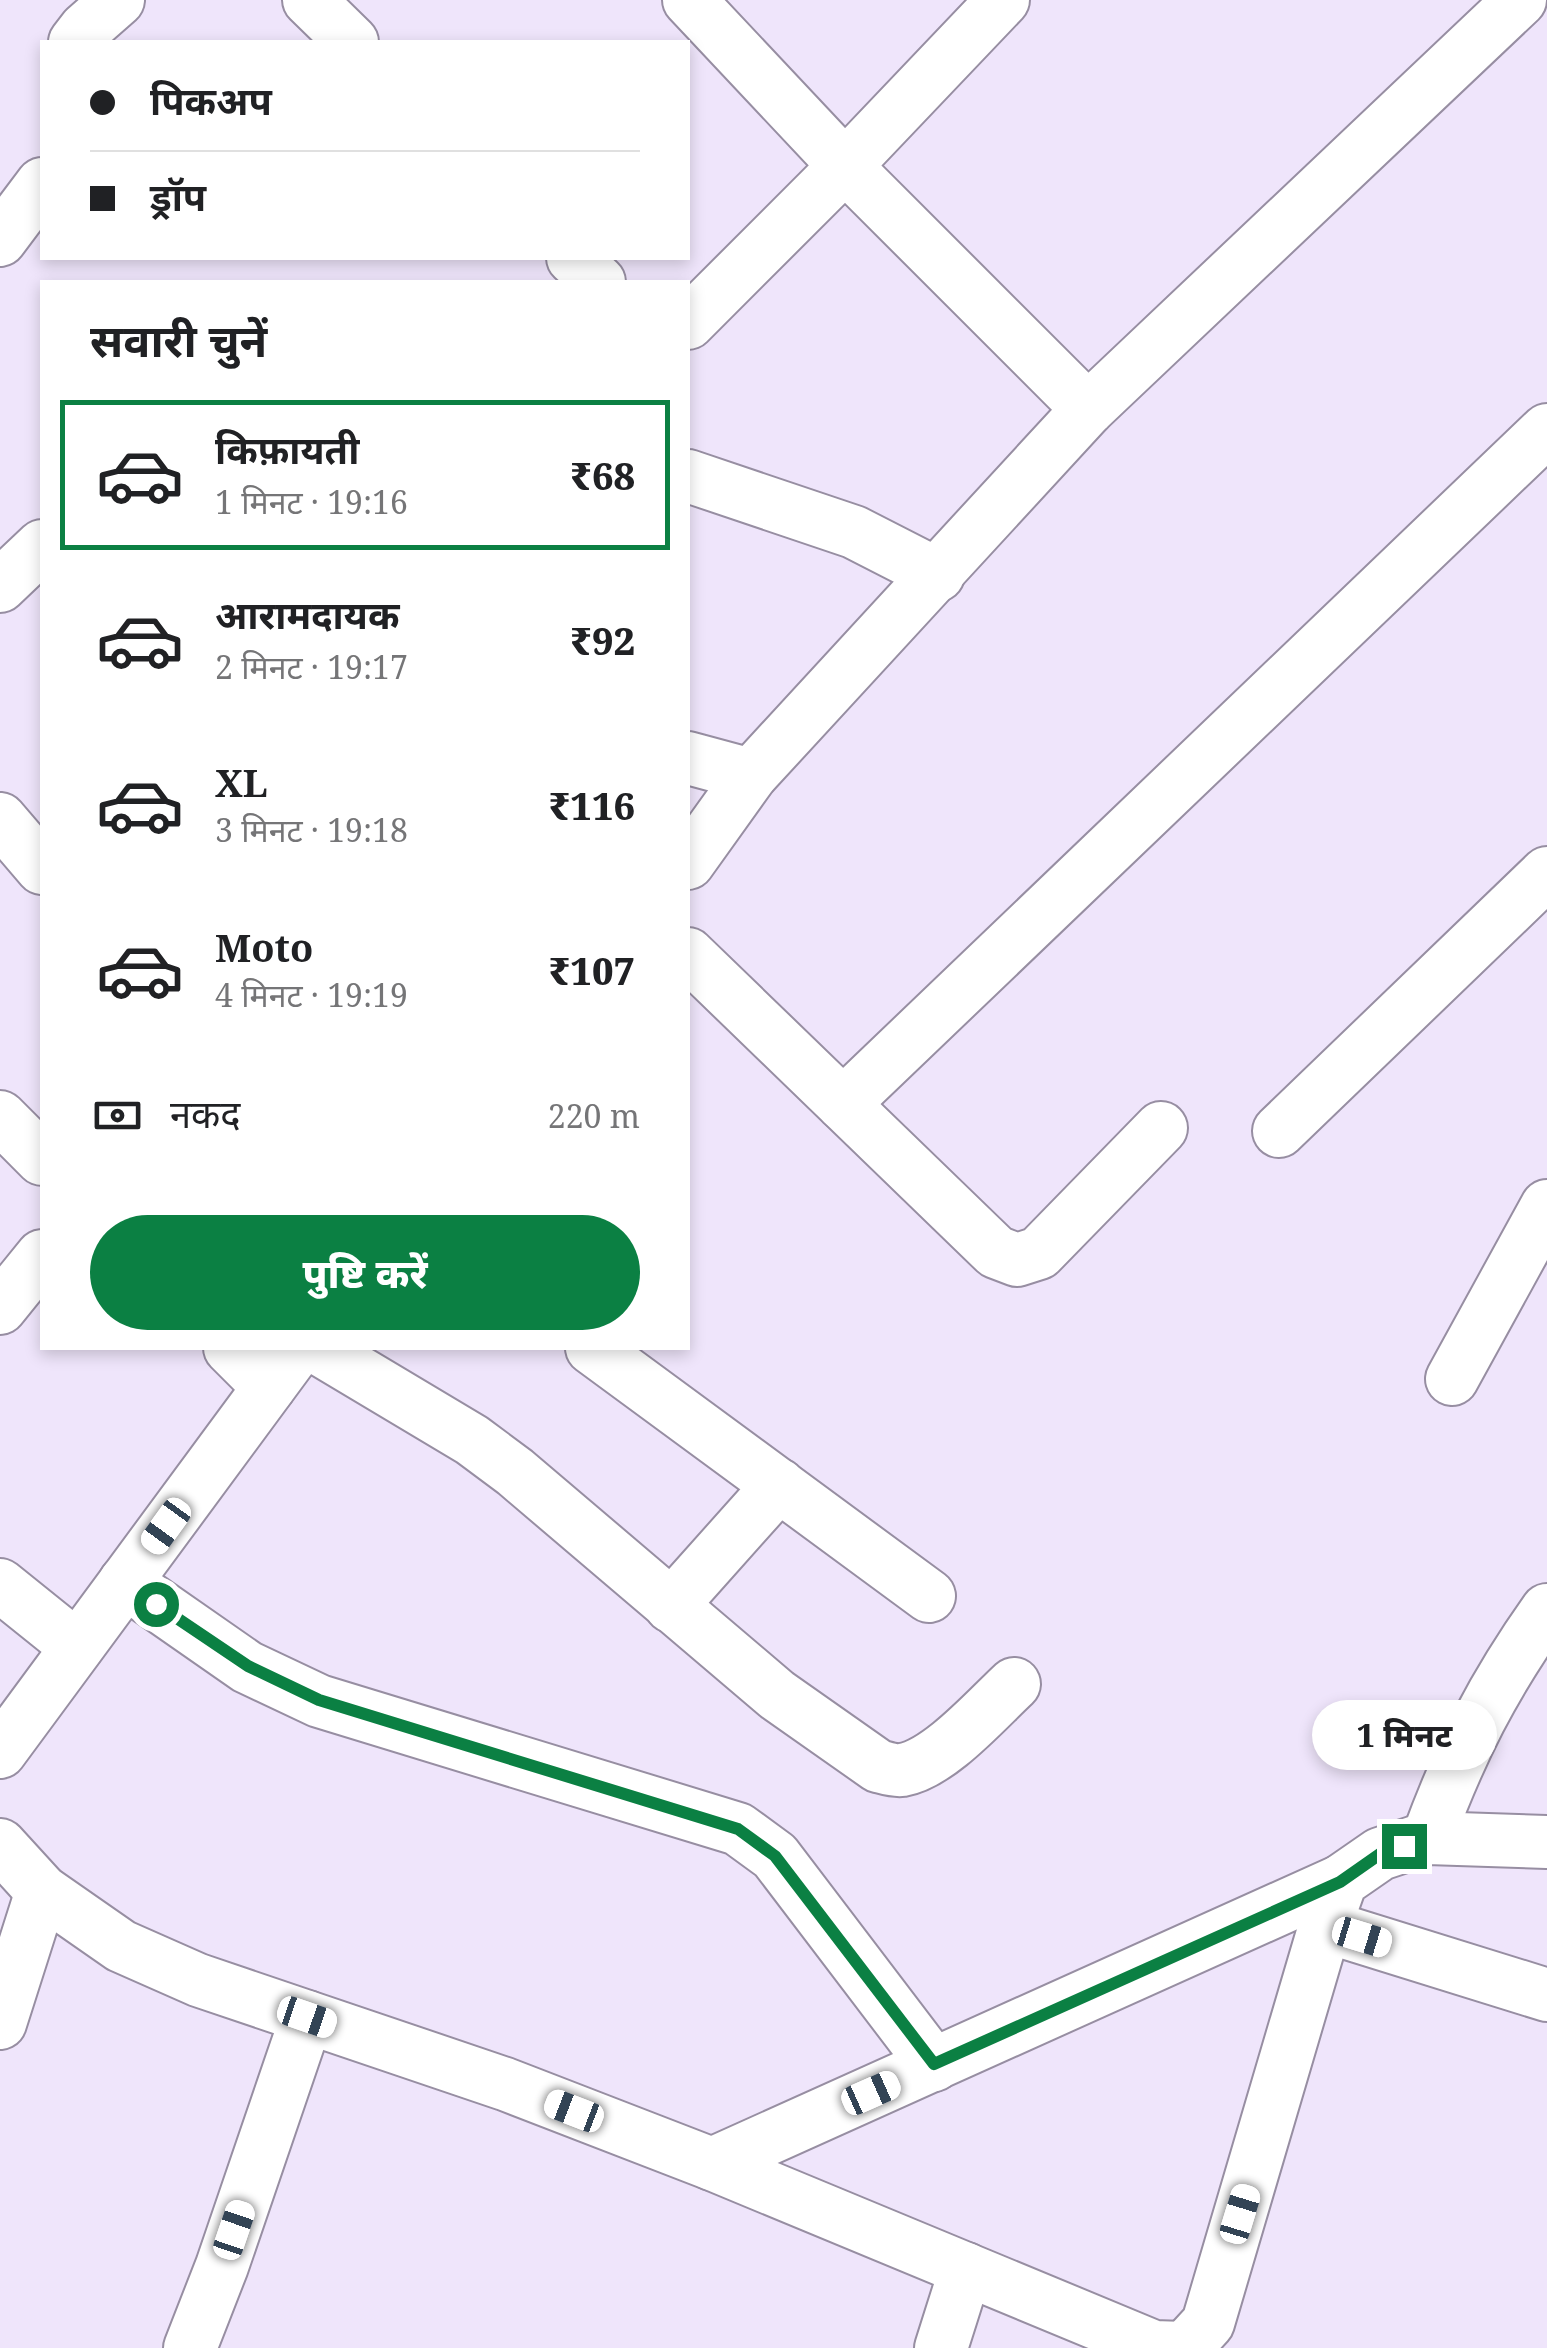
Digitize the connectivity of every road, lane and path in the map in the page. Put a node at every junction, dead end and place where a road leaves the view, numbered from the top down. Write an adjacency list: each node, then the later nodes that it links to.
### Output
1 (118, 0): 6 (street)
2 (309, 0): 7 (street)
3 (689, 0): 8 (street)
4 (1003, 0): 8 (street)
5 (1520, 0): 14 (street)
6 (76, 40)
7 (350, 40)
8 (845, 166): 13 (street); 14 (street)
9 (40, 187): 10 (street)
10 (0, 240)
11 (575, 260): 12 (street)
12 (597, 280)
13 (690, 321)
14 (1088, 409): 17 (street)
15 (1547, 430): 25 (street)
16 (690, 477): 17 (street)
17 (938, 574): 19 (street)
18 (690, 759): 19 (street)
19 (752, 775): 21 (street)
20 (0, 819): 22 (street)
21 (690, 860)
22 (40, 866)
23 (1547, 873): 28 (street)
24 (690, 956): 25 (street)
25 (842, 1104): 27 (street)
26 (0, 1117): 29 (street)
27 (1161, 1128)
28 (1280, 1131)
29 (40, 1158)
30 (1547, 1206): 37 (street)
31 (40, 1258): 32 (street)
32 (0, 1308)
33 (236, 1350): 36 (street)
34 (321, 1350): 42 (street)
35 (595, 1350): 38 (street)
36 (283, 1367): 39 (street)
37 (1452, 1378)
38 (779, 1485): 41 (street); 42 (street)
39 (125, 1582): 44 (street); 55 (street)
40 (0, 1585): 44 (street)
41 (929, 1596)
42 (671, 1606): 45 (street)
43 (1547, 1610): 47 (street)
44 (77, 1647): 46 (street)
45 (1014, 1684)
46 (0, 1752)
47 (1428, 1838): 48 (street); 51 (street)
48 (1547, 1842)
49 (0, 1845): 50 (street)
50 (42, 1891): 53 (street); 54 (street)
51 (1333, 1904): 52 (street); 55 (street); 60 (street)
52 (1547, 1995)
53 (307, 2017): 56 (street); 58 (street)
54 (0, 2023)
55 (934, 2064): 56 (street)
56 (712, 2164): 57 (street)
57 (966, 2269): 59 (street); 60 (street)
58 (190, 2348)
59 (940, 2348)
60 (1184, 2348)

